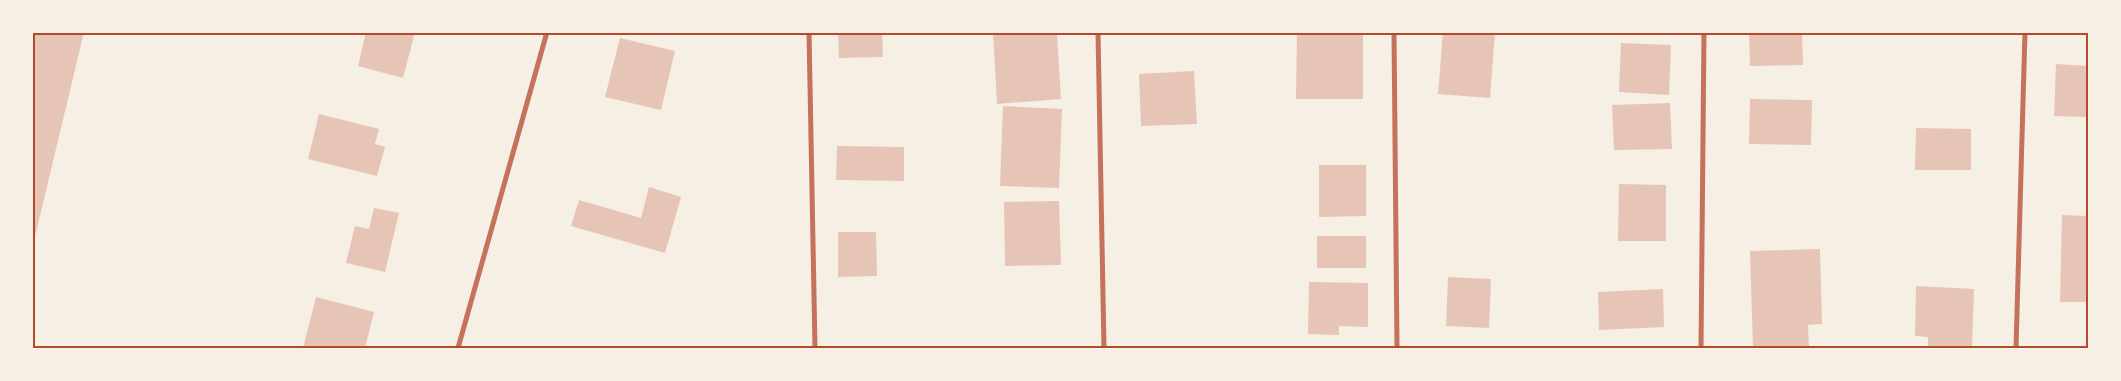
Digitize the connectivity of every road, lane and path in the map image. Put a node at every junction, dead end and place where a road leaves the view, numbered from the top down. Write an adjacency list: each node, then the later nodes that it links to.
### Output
1 (547, 32): 7 (street)
2 (809, 32): 8 (street)
3 (1098, 32): 9 (street)
4 (1394, 32): 10 (street)
5 (1704, 32): 11 (street)
6 (2025, 32): 12 (street)
7 (458, 348)
8 (815, 348)
9 (1104, 348)
10 (1397, 348)
11 (1701, 348)
12 (2016, 348)

